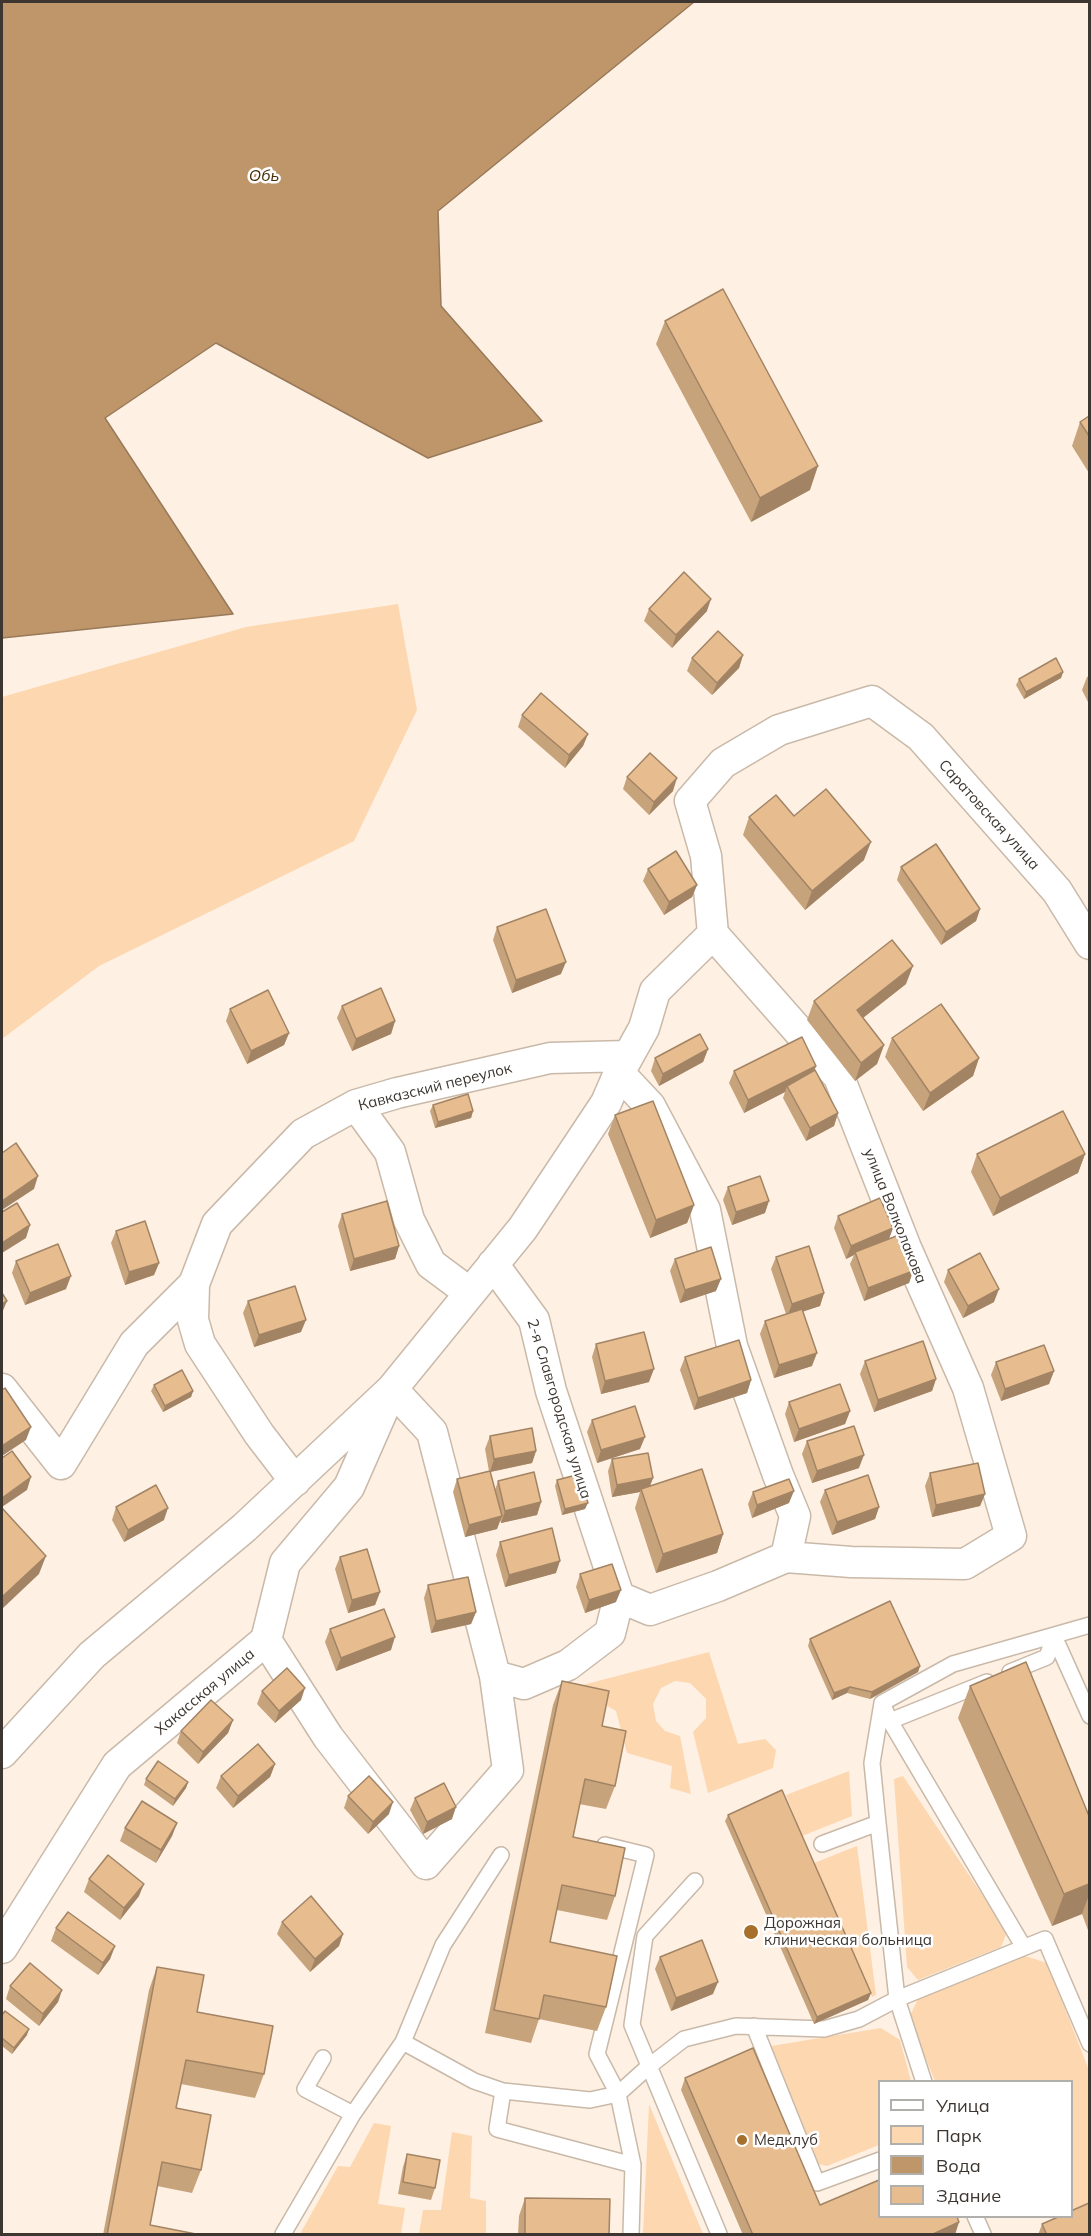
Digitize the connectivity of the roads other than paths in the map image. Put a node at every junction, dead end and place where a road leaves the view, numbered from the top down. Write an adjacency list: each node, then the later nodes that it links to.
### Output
1 (713, 934): 2 (street, Саратовская улица); 3 (street); 11 (street, улица Волколакова)
2 (1089, 944)
3 (624, 1065): 4 (street, Кавказский переулок); 5 (street); 11 (street)
4 (356, 1106): 6 (street, Кавказский переулок); 7 (street)
5 (493, 1264): 7 (street); 12 (street, 2-я Славгородская улица)
6 (194, 1284): 8 (street); 10 (street, Кавказский переулок)
7 (470, 1293): 9 (street)
8 (2, 1389)
9 (392, 1389): 10 (street); 15 (street, Хакасская улица); 16 (street)
10 (295, 1481): 20 (street)
11 (786, 1557): 12 (street)
12 (619, 1597): 16 (street)
13 (1089, 1625): 14 (lane)
14 (1054, 1636): 17 (lane); 18 (lane); 19 (lane)
15 (266, 1640): 16 (street); 27 (street, Хакасская улица)
16 (495, 1676)
17 (882, 1703): 19 (lane); 21 (lane)
18 (1089, 1716)
19 (890, 1721): 26 (lane)
20 (2, 1753)
21 (878, 1823): 23 (lane); 28 (lane)
22 (605, 1844): 36 (lane)
23 (822, 1844)
24 (501, 1855): 30 (lane)
25 (695, 1881): 33 (lane)
26 (1023, 1946): 28 (lane); 31 (lane)
27 (2, 1948)
28 (897, 1999): 29 (lane); 34 (lane)
29 (754, 2026): 33 (lane); 38 (lane)
30 (403, 2042): 35 (lane); 37 (lane)
31 (1089, 2044)
32 (323, 2058): 37 (lane)
33 (648, 2067): 36 (lane); 43 (lane)
34 (923, 2080)
35 (504, 2091): 36 (lane); 39 (lane)
36 (618, 2094): 39 (lane)
37 (353, 2114): 41 (lane)
38 (878, 2160)
39 (633, 2164): 42 (lane)
40 (975, 2218): 44 (lane)
41 (283, 2235)
42 (631, 2235)
43 (718, 2235)
44 (983, 2235)

